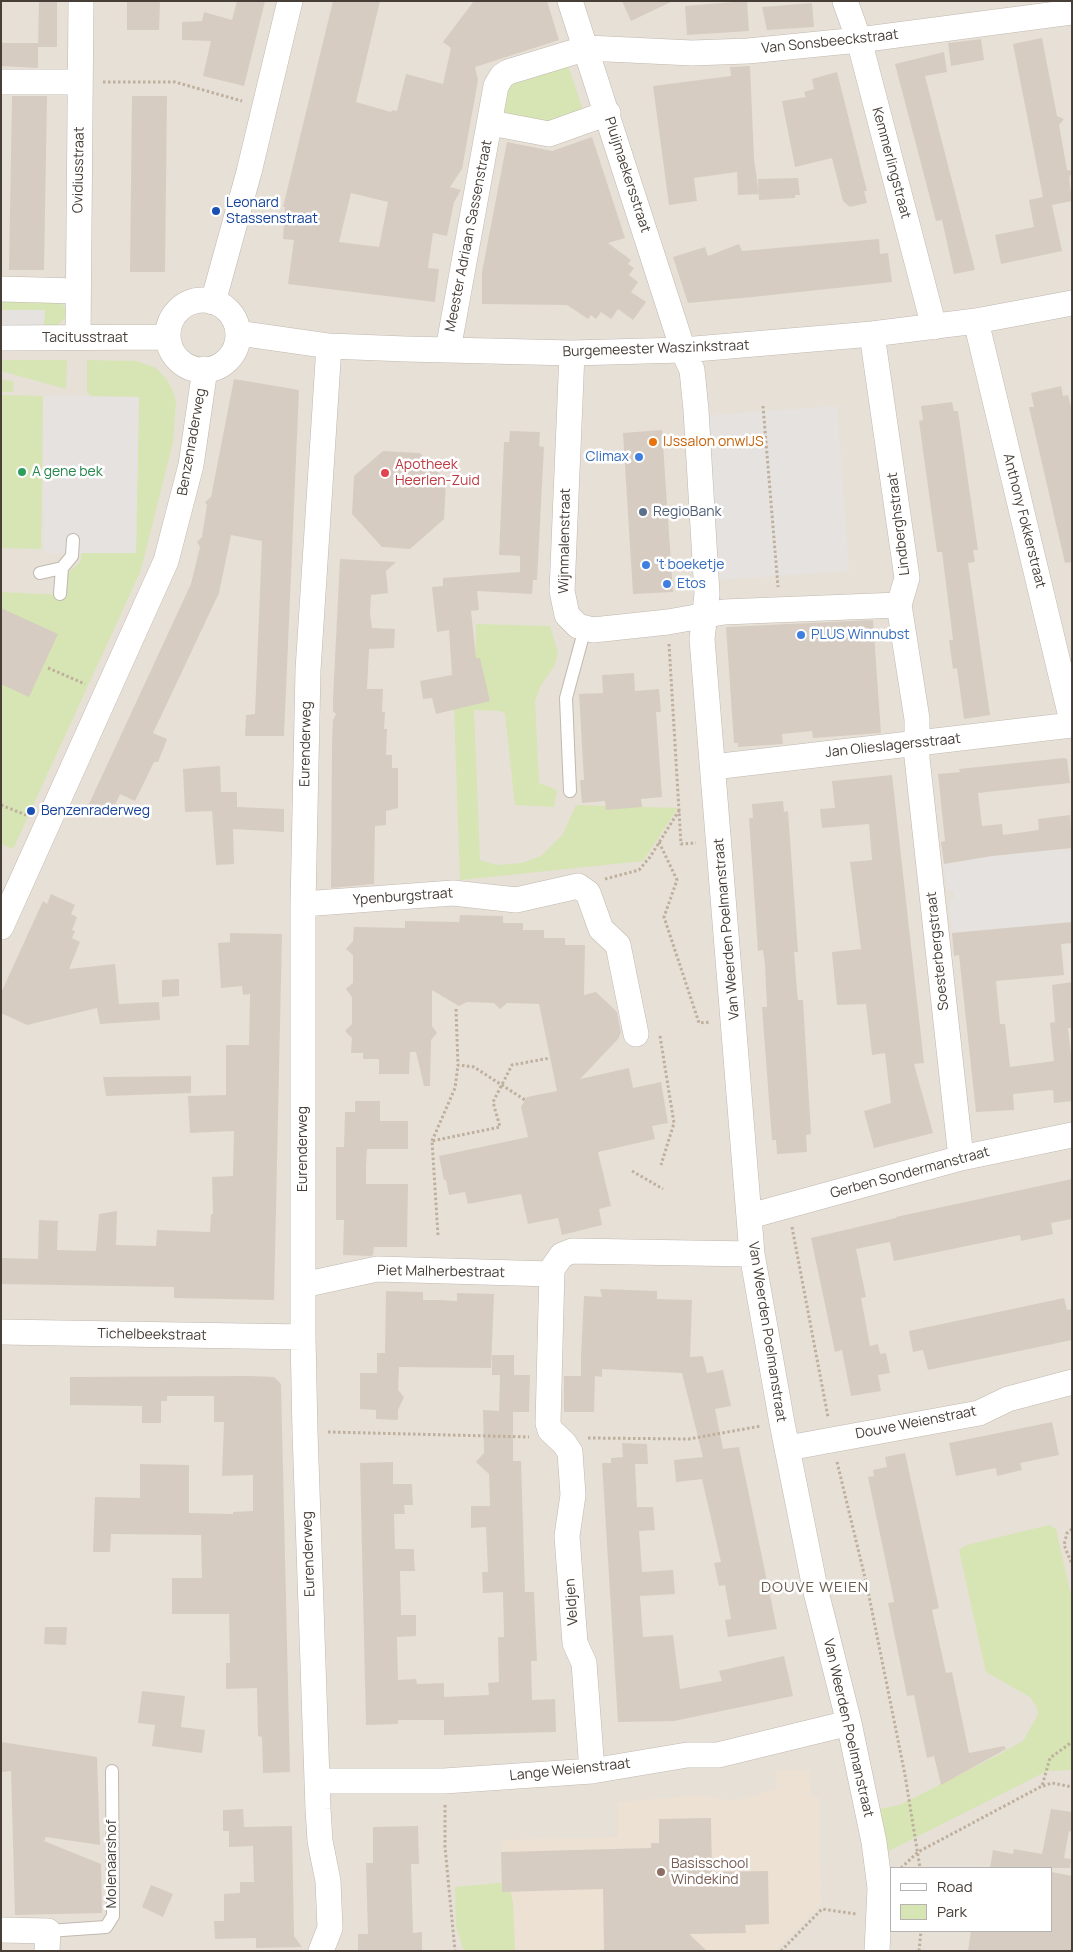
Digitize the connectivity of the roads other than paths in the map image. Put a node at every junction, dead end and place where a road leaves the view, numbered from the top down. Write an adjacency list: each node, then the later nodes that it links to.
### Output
1 (81, 1): 9 (street, Ovidiusstraat)
2 (290, 1): 14 (street)
3 (570, 1): 7 (street, Pluijmaekersstraat)
4 (844, 1): 6 (street, Kemmerlingstraat)
5 (1069, 13): 6 (street, Van Sonsbeeckstraat)
6 (860, 40): 7 (street, Van Sonsbeeckstraat); 17 (street, Kemmerlingstraat)
7 (587, 48): 10 (street, Pluijmaekersstraat); 11 (street, Meester Adriaan Sassenstraat)
8 (1, 82): 9 (street)
9 (80, 82): 13 (street, Ovidiusstraat)
10 (608, 113): 11 (street, Meester Adriaan Sassenstraat); 25 (street, Pluijmaekersstraat)
11 (491, 122): 24 (street, Meester Adriaan Sassenstraat)
12 (1, 290): 13 (street)
13 (77, 291): 22 (street, Ovidiusstraat)
14 (213, 302): 18 (street); 20 (street)
15 (1072, 303): 16 (street, Burgemeester Waszinkstraat)
16 (976, 320): 17 (street, Burgemeester Waszinkstraat); 35 (street, Anthony Fokkerstraat)
17 (934, 327): 19 (street, Burgemeester Waszinkstraat)
18 (238, 333): 23 (street, Burgemeester Waszinkstraat); 27 (street)
19 (872, 334): 25 (street, Burgemeester Waszinkstraat); 32 (street, Lindberghstraat)
20 (168, 337): 22 (street, Tacitusstraat); 27 (street)
21 (1, 338): 22 (street, Tacitusstraat)
22 (78, 338)
23 (329, 346): 24 (street, Burgemeester Waszinkstraat); 39 (street, Eurenderweg)
24 (448, 350): 26 (street, Burgemeester Waszinkstraat)
25 (683, 350): 26 (street, Burgemeester Waszinkstraat); 33 (street, Van Weerden Poelmanstraat)
26 (572, 353): 34 (street, Wijnmalenstraat)
27 (205, 369): 40 (street, Benzenraderweg)
28 (73, 540): 29 (lane)
29 (62, 568): 30 (lane); 31 (lane)
30 (40, 573)
31 (60, 594)
32 (899, 605): 33 (street); 36 (street, Lindberghstraat)
33 (704, 614): 34 (street); 37 (street, Van Weerden Poelmanstraat)
34 (585, 628): 38 (lane)
35 (1072, 723): 36 (street, Jan Olieslagersstraat)
36 (917, 743): 37 (street, Jan Olieslagersstraat); 43 (street, Soesterbergstraat)
37 (714, 767): 44 (street, Van Weerden Poelmanstraat)
38 (570, 791)
39 (302, 904): 41 (street, Ypenburgstraat); 47 (street, Eurenderweg)
40 (1, 927)
41 (636, 1034)
42 (1072, 1135): 43 (street, Gerben Sondermanstraat)
43 (961, 1158): 44 (street, Gerben Sondermanstraat)
44 (750, 1216): 45 (street, Van Weerden Poelmanstraat)
45 (752, 1254): 46 (street); 51 (street, Van Weerden Poelmanstraat)
46 (552, 1274): 47 (street, Piet Malherbestraat); 54 (street, Veldjen)
47 (303, 1285): 49 (street, Eurenderweg)
48 (1, 1332): 49 (street, Tichelbeekstraat)
49 (303, 1337): 55 (street, Eurenderweg)
50 (1072, 1382): 51 (street, Douve Weienstraat)
51 (788, 1448): 52 (street, Van Weerden Poelmanstraat)
52 (849, 1723): 54 (street, Lange Weienstraat); 59 (street, Van Weerden Poelmanstraat)
53 (112, 1771): 57 (lane, Molenaarshof)
54 (592, 1771): 55 (street, Lange Weienstraat)
55 (317, 1782): 58 (street, Eurenderweg)
56 (1, 1930): 57 (street, Molenaarshof)
57 (48, 1941)
58 (321, 1951)
59 (877, 1951)

